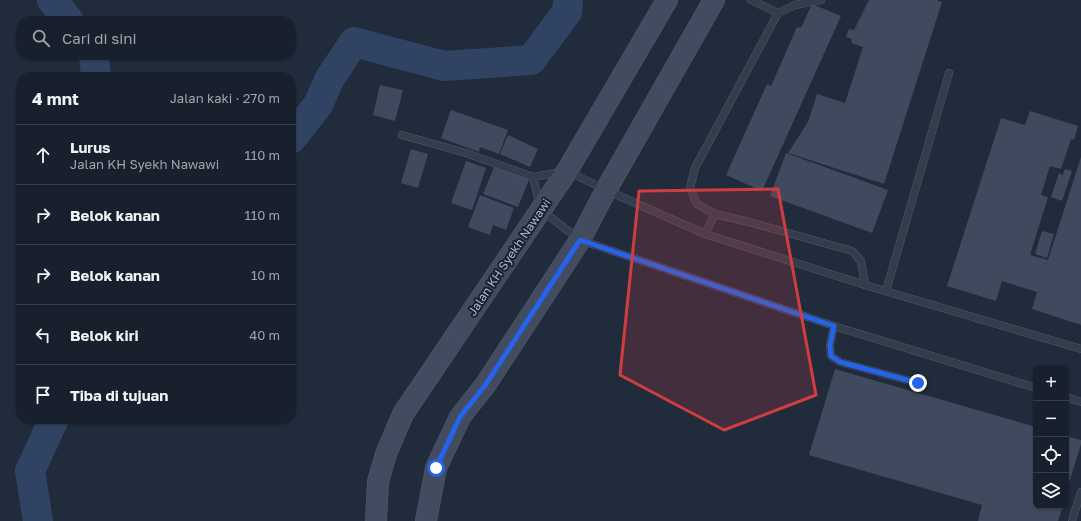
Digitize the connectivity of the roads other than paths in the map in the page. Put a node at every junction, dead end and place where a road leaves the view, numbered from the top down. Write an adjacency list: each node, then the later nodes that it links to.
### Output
1 (667, 0): 8 (main road, Jalan KH Syekh Nawawi)
2 (714, 0): 10 (main road)
3 (751, 0): 5 (lane)
4 (821, 0): 5 (lane)
5 (778, 13): 12 (lane)
6 (949, 73): 16 (lane)
7 (402, 135): 9 (lane)
8 (567, 171): 9 (lane); 10 (lane); 11 (main road, Jalan KH Syekh Nawawi)
9 (533, 177): 11 (lane)
10 (606, 190): 13 (lane); 14 (main road)
11 (541, 210): 14 (lane); 24 (main road, Jalan KH Syekh Nawawi)
12 (715, 214): 13 (lane); 15 (lane)
13 (705, 234): 15 (lane)
14 (580, 240): 17 (lane); 25 (main road)
15 (865, 285): 16 (lane)
16 (886, 291): 18 (lane)
17 (834, 326): 19 (lane); 20 (lane)
18 (1081, 349)
19 (918, 383)
20 (1033, 387)
21 (1069, 398): 22 (lane)
22 (1081, 402)
23 (1081, 492): 26 (lane)
24 (376, 518)
25 (426, 520)
26 (1072, 521)

